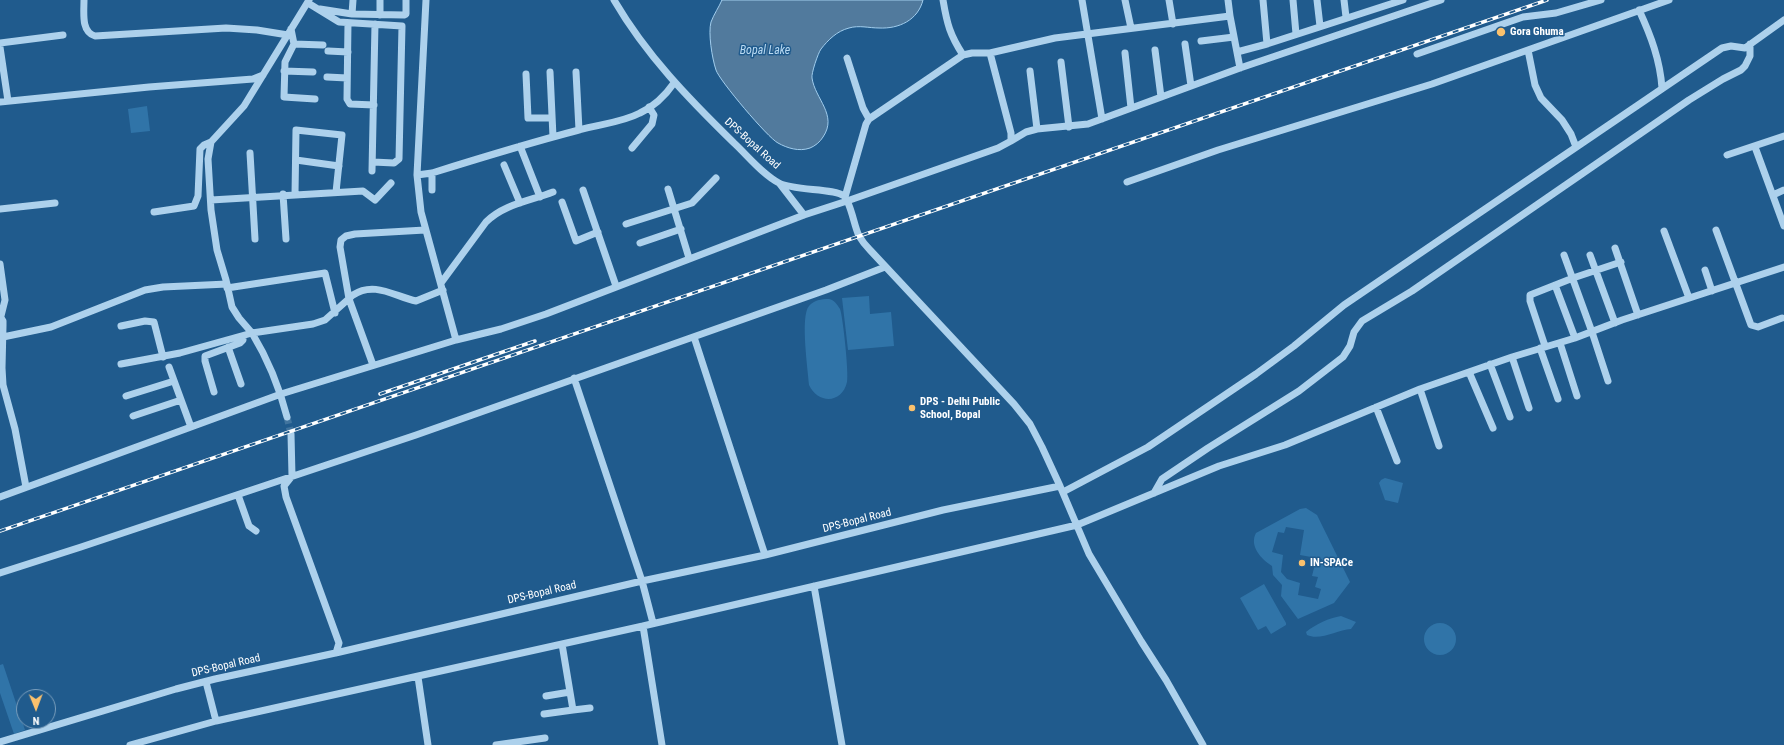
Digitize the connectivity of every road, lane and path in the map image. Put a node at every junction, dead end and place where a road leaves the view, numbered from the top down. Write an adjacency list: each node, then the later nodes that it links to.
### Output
1 (84, 0): 35 (street)
2 (353, 0): 24 (street)
3 (380, 0): 25 (street)
4 (406, 0): 25 (street)
5 (426, 0): 100 (street)
6 (614, 0): 69 (street, DPS-Bopal Road)
7 (943, 0): 56 (street)
8 (1082, 0): 36 (street)
9 (1125, 0): 34 (street)
10 (1169, 0): 32 (street)
11 (1228, 0): 27 (street)
12 (1263, 0): 44 (street)
13 (1293, 0): 37 (street)
14 (1317, 0): 33 (street)
15 (1344, 0): 28 (street)
16 (1403, 0): 21 (street)
17 (1441, 0): 26 (street)
18 (1601, 0): 55 (street)
19 (1669, 0): 23 (street)
20 (309, 1): 22 (street); 35 (street)
21 (1393, 2): 26 (street); 28 (street)
22 (319, 9): 24 (street); 30 (street)
23 (1640, 10): 49 (street); 71 (street)
24 (352, 14): 25 (street)
25 (380, 15)
26 (1395, 15): 59 (street)
27 (1230, 16): 32 (street); 39 (street)
28 (1346, 17): 33 (street)
29 (1784, 20): 45 (street)
30 (348, 23): 31 (street); 51 (street)
31 (375, 24): 75 (street); 95 (street)
32 (1173, 24): 34 (street)
33 (1320, 26): 37 (street)
34 (1131, 28): 36 (street)
35 (289, 32): 42 (street); 65 (street)
36 (1088, 33): 53 (street); 80 (street)
37 (1296, 34): 44 (street)
38 (63, 35): 41 (street)
39 (1234, 37): 40 (street); 52 (street)
40 (1201, 41)
41 (0, 43)
42 (294, 44): 46 (street); 60 (street)
43 (1186, 44): 70 (street)
44 (1267, 44): 52 (street)
45 (1750, 44): 71 (street, DPS-Bopal Road); 201 (street)
46 (323, 45)
47 (0, 47): 74 (street)
48 (1155, 50): 72 (street)
49 (1528, 50): 89 (street); 102 (street)
50 (328, 51): 51 (street)
51 (348, 52): 68 (street)
52 (1237, 52): 59 (street)
53 (990, 53): 56 (street); 86 (street)
54 (1125, 53): 77 (street)
55 (1417, 54)
56 (963, 55): 79 (street)
57 (847, 58): 79 (street)
58 (1061, 62): 81 (street)
59 (1240, 68): 70 (street)
60 (284, 71): 62 (street); 73 (street)
61 (1030, 71): 82 (street)
62 (313, 72)
63 (550, 72): 78 (street)
64 (576, 72): 83 (street)
65 (263, 74): 74 (street); 87 (street)
66 (526, 74): 78 (street)
67 (327, 77): 68 (street)
68 (347, 78): 75 (street)
69 (674, 83): 76 (street); 104 (street, DPS-Bopal Road)
70 (1192, 86): 72 (street)
71 (1662, 88): 89 (street, DPS-Bopal Road)
72 (1161, 97): 77 (street)
73 (315, 99)
74 (4, 102)
75 (374, 106): 95 (street)
76 (649, 108): 83 (street); 91 (street)
77 (1131, 108): 80 (street)
78 (552, 118): 85 (street)
79 (870, 119): 116 (street)
80 (1102, 119): 81 (street)
81 (1068, 127): 82 (street)
82 (1038, 129): 86 (street)
83 (579, 130): 85 (street)
84 (1784, 136): 90 (street)
85 (554, 137): 88 (street)
86 (1011, 141): 116 (street)
87 (211, 142): 117 (street); 123 (street)
88 (520, 146): 99 (street); 115 (street)
89 (1576, 147): 200 (street, DPS-Bopal Road)
90 (1755, 147): 93 (street); 113 (street)
91 (632, 148)
92 (250, 153): 114 (street)
93 (1727, 155)
94 (296, 160): 97 (street); 97 (street); 112 (street)
95 (373, 162): 98 (street)
96 (504, 164): 119 (street)
97 (339, 166): 109 (street)
98 (372, 171)
99 (432, 173): 100 (street); 106 (street)
100 (417, 175): 128 (street)
101 (716, 178): 122 (street)
102 (1127, 182)
103 (391, 183): 109 (street)
104 (780, 184): 116 (street, DPS-Bopal Road); 124 (street)
105 (668, 189): 122 (street)
106 (432, 190)
107 (583, 190): 131 (street)
108 (1784, 190): 113 (street)
109 (336, 192): 112 (street)
110 (553, 192): 115 (street)
111 (282, 194): 112 (street); 114 (street); 133 (street)
112 (295, 194)
113 (1773, 195): 126 (street)
114 (252, 196): 117 (street); 132 (street)
115 (540, 197): 119 (street)
116 (846, 199): 124 (street); 141 (street)
117 (211, 200): 148 (street)
118 (562, 202): 131 (street)
119 (520, 203): 149 (street)
120 (55, 204): 121 (street)
121 (0, 209)
122 (674, 210): 125 (street); 127 (street)
123 (154, 212)
124 (804, 215): 138 (street)
125 (626, 224)
126 (1784, 226)
127 (680, 229): 134 (street); 138 (street)
128 (425, 230): 149 (street); 153 (street)
129 (1716, 230): 146 (street)
130 (1664, 231): 152 (street)
131 (598, 232): 150 (street)
132 (255, 239)
133 (286, 239)
134 (640, 243)
135 (1615, 248): 139 (street)
136 (1564, 255): 145 (street)
137 (1590, 255): 144 (street)
138 (689, 258): 150 (street)
139 (1620, 262): 144 (street); 155 (street)
140 (0, 264): 156 (street)
141 (885, 267): 164 (street); 200 (street)
142 (1784, 267): 146 (street)
143 (1705, 270): 151 (street)
144 (1596, 271): 145 (street); 158 (street)
145 (1573, 278): 147 (street); 160 (street)
146 (1736, 283): 151 (street); 157 (street)
147 (1555, 285): 165 (street); 169 (street)
148 (227, 286): 154 (street); 161 (street); 163 (street)
149 (442, 286): 153 (street); 166 (street)
150 (616, 286): 166 (street)
151 (1712, 291): 152 (street)
152 (1690, 298): 155 (street)
153 (349, 299): 154 (street); 174 (street)
154 (335, 313): 161 (street)
155 (1638, 315): 158 (street)
156 (1, 316): 163 (street)
157 (1782, 318)
158 (1615, 323): 160 (street)
159 (121, 326): 171 (street)
160 (1592, 332): 165 (street); 179 (street)
161 (252, 333): 162 (street); 183 (street)
162 (243, 336): 168 (street); 171 (street)
163 (3, 337): 199 (street)
164 (694, 337): 177 (street); 206 (street)
165 (1575, 338): 167 (street)
166 (456, 340): 174 (street)
167 (1560, 342): 169 (street); 185 (street)
168 (228, 347): 180 (street); 182 (street)
169 (1543, 347): 170 (street); 186 (street)
170 (1512, 356): 173 (street); 189 (street)
171 (163, 357): 172 (street)
172 (121, 364)
173 (1490, 364): 176 (street); 192 (street)
174 (373, 365): 183 (street)
175 (169, 367): 178 (street)
176 (1470, 372): 181 (street); 194 (street)
177 (574, 378): 198 (street); 208 (street)
178 (174, 381): 184 (street); 187 (street)
179 (1608, 381)
180 (241, 384)
181 (1420, 389): 188 (street); 196 (street)
182 (214, 392)
183 (281, 394): 191 (street); 193 (street)
184 (126, 396)
185 (1577, 396)
186 (1558, 399)
187 (181, 400): 190 (street); 193 (street)
188 (1376, 407): 197 (street); 201 (street)
189 (1529, 408)
190 (133, 416)
191 (287, 417)
192 (1510, 417)
193 (192, 427): 199 (street)
194 (1493, 428)
195 (291, 434): 198 (street)
196 (1439, 446)
197 (1397, 461)
198 (292, 476): 202 (street); 213 (street)
199 (26, 488): 203 (street)
200 (1062, 489): 204 (street); 206 (street, DPS-Bopal Road)
201 (1154, 492): 204 (street)
202 (238, 495): 205 (street); 207 (street)
203 (0, 497)
204 (1077, 525): 209 (street); 229 (street)
205 (256, 532)
206 (764, 555): 208 (street, DPS-Bopal Road)
207 (0, 572)
208 (642, 581): 210 (street); 213 (street, DPS-Bopal Road)
209 (814, 586): 210 (street); 228 (street)
210 (653, 623): 211 (street)
211 (643, 626): 212 (street); 227 (street)
212 (562, 644): 214 (street); 216 (street)
213 (336, 653): 215 (street, DPS-Bopal Road)
214 (418, 677): 221 (street); 225 (street)
215 (206, 682): 221 (street); 223 (street, DPS-Bopal Road)
216 (570, 692): 217 (street); 219 (street)
217 (546, 696)
218 (590, 708): 219 (street)
219 (574, 710): 220 (street)
220 (544, 714)
221 (216, 721): 224 (street)
222 (545, 738): 226 (street)
223 (0, 742)
224 (130, 745)
225 (428, 745)
226 (496, 745)
227 (662, 745)
228 (842, 745)
229 (1203, 745)

